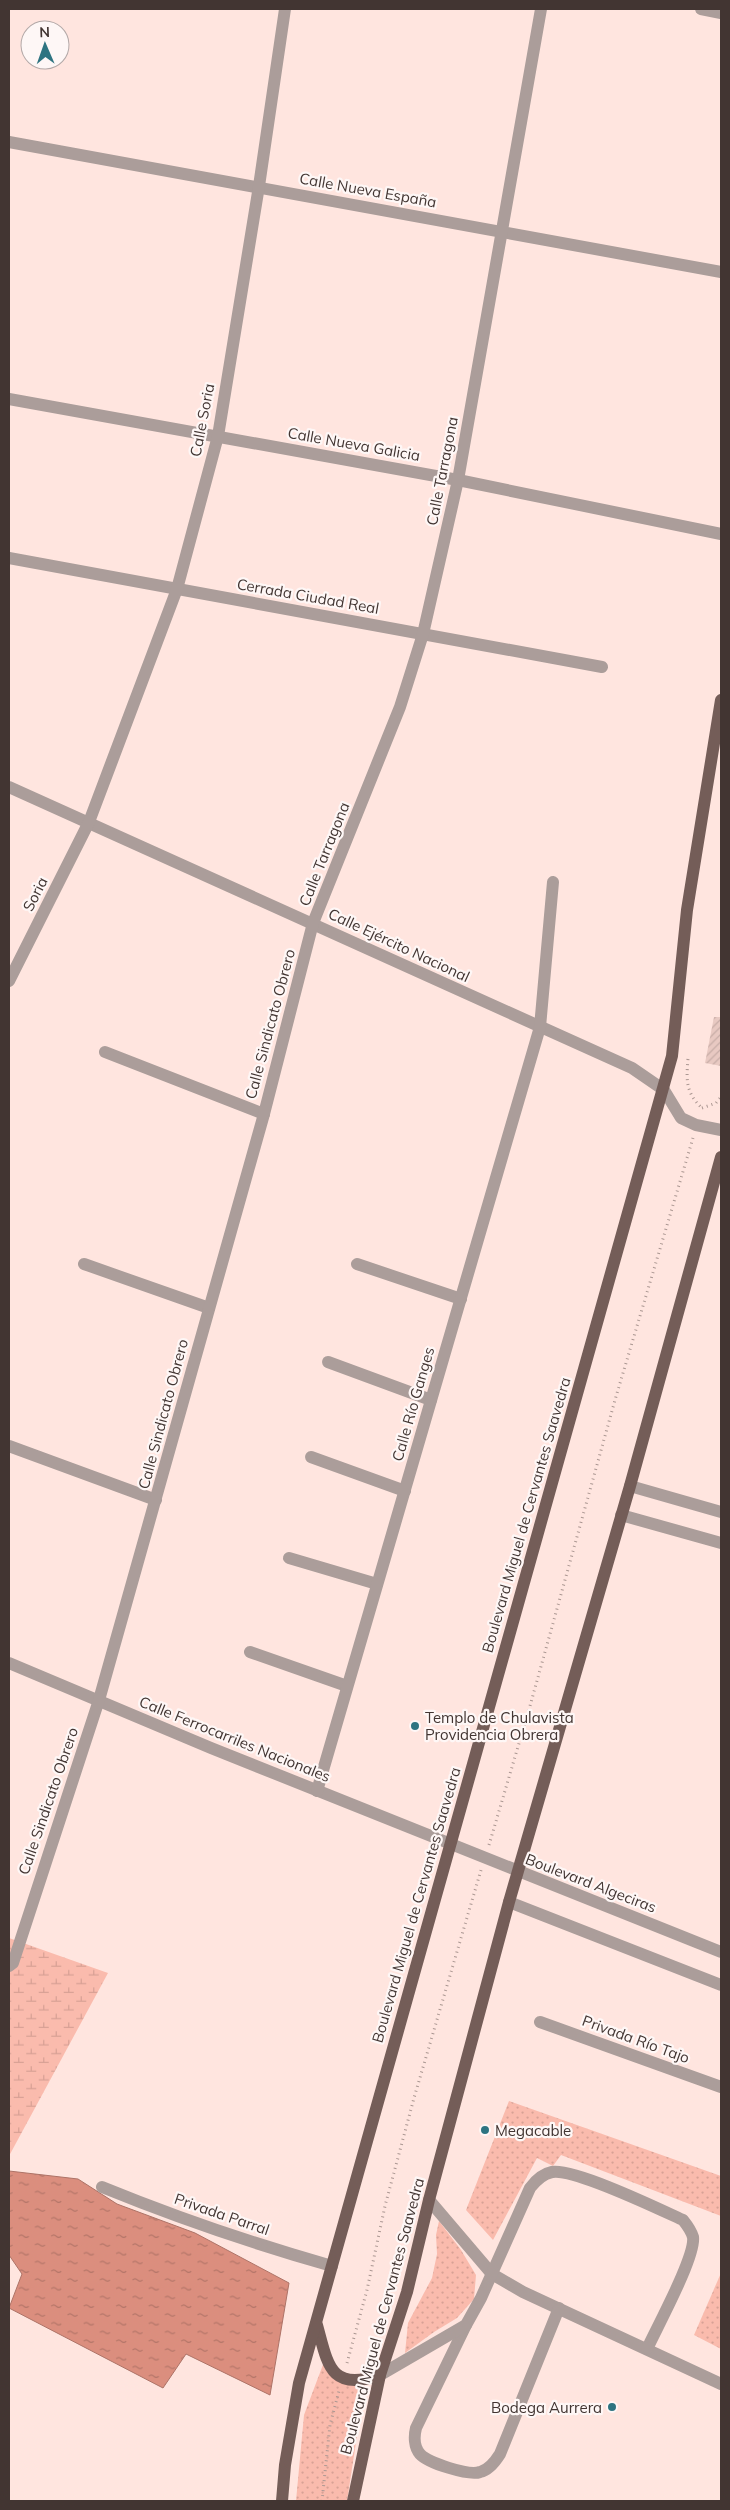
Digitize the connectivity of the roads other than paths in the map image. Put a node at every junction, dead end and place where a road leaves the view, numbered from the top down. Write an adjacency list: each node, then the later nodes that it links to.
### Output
1 (285, 9): 6 (street, Calle Soria)
2 (541, 9): 7 (street, Calle Tarragona)
3 (701, 9): 4 (street)
4 (721, 12)
5 (9, 142): 6 (street, Calle Nueva España)
6 (259, 186): 7 (street, Calle Nueva España); 10 (street, Calle Soria)
7 (502, 231): 8 (street, Calle Nueva España); 11 (street, Calle Tarragona)
8 (721, 272)
9 (9, 399): 10 (street, Calle Nueva Galicia)
10 (218, 436): 11 (street, Calle Nueva Galicia); 14 (street, Calle Soria)
11 (458, 480): 12 (street, Calle Nueva Galicia); 15 (street, Calle Tarragona)
12 (721, 534)
13 (9, 558): 14 (street, Cerrada Ciudad Real)
14 (177, 588): 15 (street, Cerrada Ciudad Real); 19 (street, Calle Soria)
15 (423, 634): 16 (street, Cerrada Ciudad Real); 21 (street, Calle Tarragona)
16 (602, 667)
17 (721, 700): 25 (main road, Boulevard Miguel de Cervantes Saavedra)
18 (9, 786): 19 (street, Calle Ejército Nacional)
19 (89, 822): 21 (street, Calle Ejército Nacional); 22 (street, Soria)
20 (554, 882): 23 (street, Calle Río Ganges)
21 (313, 923): 23 (street, Calle Ejército Nacional); 26 (street, Calle Sindicato Obrero)
22 (9, 980)
23 (540, 1027): 25 (street, Calle Ejército Nacional); 31 (street, Calle Río Ganges)
24 (105, 1052): 26 (street)
25 (664, 1090): 27 (street); 50 (main road, Boulevard Miguel de Cervantes Saavedra)
26 (264, 1114): 32 (street, Calle Sindicato Obrero)
27 (721, 1130)
28 (721, 1158): 37 (main road, Boulevard Miguel de Cervantes Saavedra)
29 (84, 1264): 32 (street)
30 (357, 1264): 31 (street)
31 (461, 1300): 34 (street, Calle Río Ganges)
32 (209, 1308): 39 (street, Calle Sindicato Obrero)
33 (328, 1362): 34 (street)
34 (431, 1400): 38 (street, Calle Río Ganges)
35 (9, 1446): 39 (street)
36 (311, 1457): 38 (street)
37 (630, 1486): 40 (street); 41 (main road, Boulevard Miguel de Cervantes Saavedra)
38 (405, 1491): 44 (street, Calle Río Ganges)
39 (156, 1500): 48 (street, Calle Sindicato Obrero)
40 (721, 1512)
41 (621, 1515): 42 (street); 51 (main road, Boulevard Miguel de Cervantes Saavedra)
42 (721, 1543)
43 (289, 1558): 44 (street)
44 (377, 1584): 47 (street, Calle Río Ganges)
45 (250, 1652): 47 (street)
46 (9, 1663): 48 (street, Calle Ferrocarriles Nacionales)
47 (348, 1686): 49 (street, Calle Río Ganges)
48 (100, 1700): 49 (street, Calle Ferrocarriles Nacionales); 54 (street, Calle Sindicato Obrero)
49 (317, 1791): 50 (street, Calle Ferrocarriles Nacionales)
50 (449, 1844): 51 (street, Boulevard Algeciras); 60 (main road, Boulevard Miguel de Cervantes Saavedra)
51 (519, 1872): 52 (main road, Boulevard Miguel de Cervantes Saavedra); 53 (street, Boulevard Algeciras)
52 (509, 1902): 55 (street); 59 (main road, Boulevard Miguel de Cervantes Saavedra)
53 (721, 1952)
54 (9, 1966)
55 (721, 1985)
56 (540, 2022): 57 (street, Privada Río Tajo)
57 (721, 2087)
58 (102, 2187): 60 (street, Privada Parral)
59 (429, 2200): 61 (street); 66 (main road, Boulevard Miguel de Cervantes Saavedra)
60 (332, 2266): 63 (main road, Boulevard Miguel de Cervantes Saavedra)
61 (492, 2274): 62 (street); 64 (street); 65 (street)
62 (559, 2308): 64 (street); 65 (street)
63 (317, 2325): 66 (main road); 68 (main road, Boulevard Miguel de Cervantes Saavedra)
64 (466, 2326): 66 (street)
65 (647, 2349): 67 (street)
66 (380, 2375): 69 (main road, Boulevard Miguel de Cervantes Saavedra)
67 (721, 2384)
68 (282, 2501)
69 (353, 2501)

